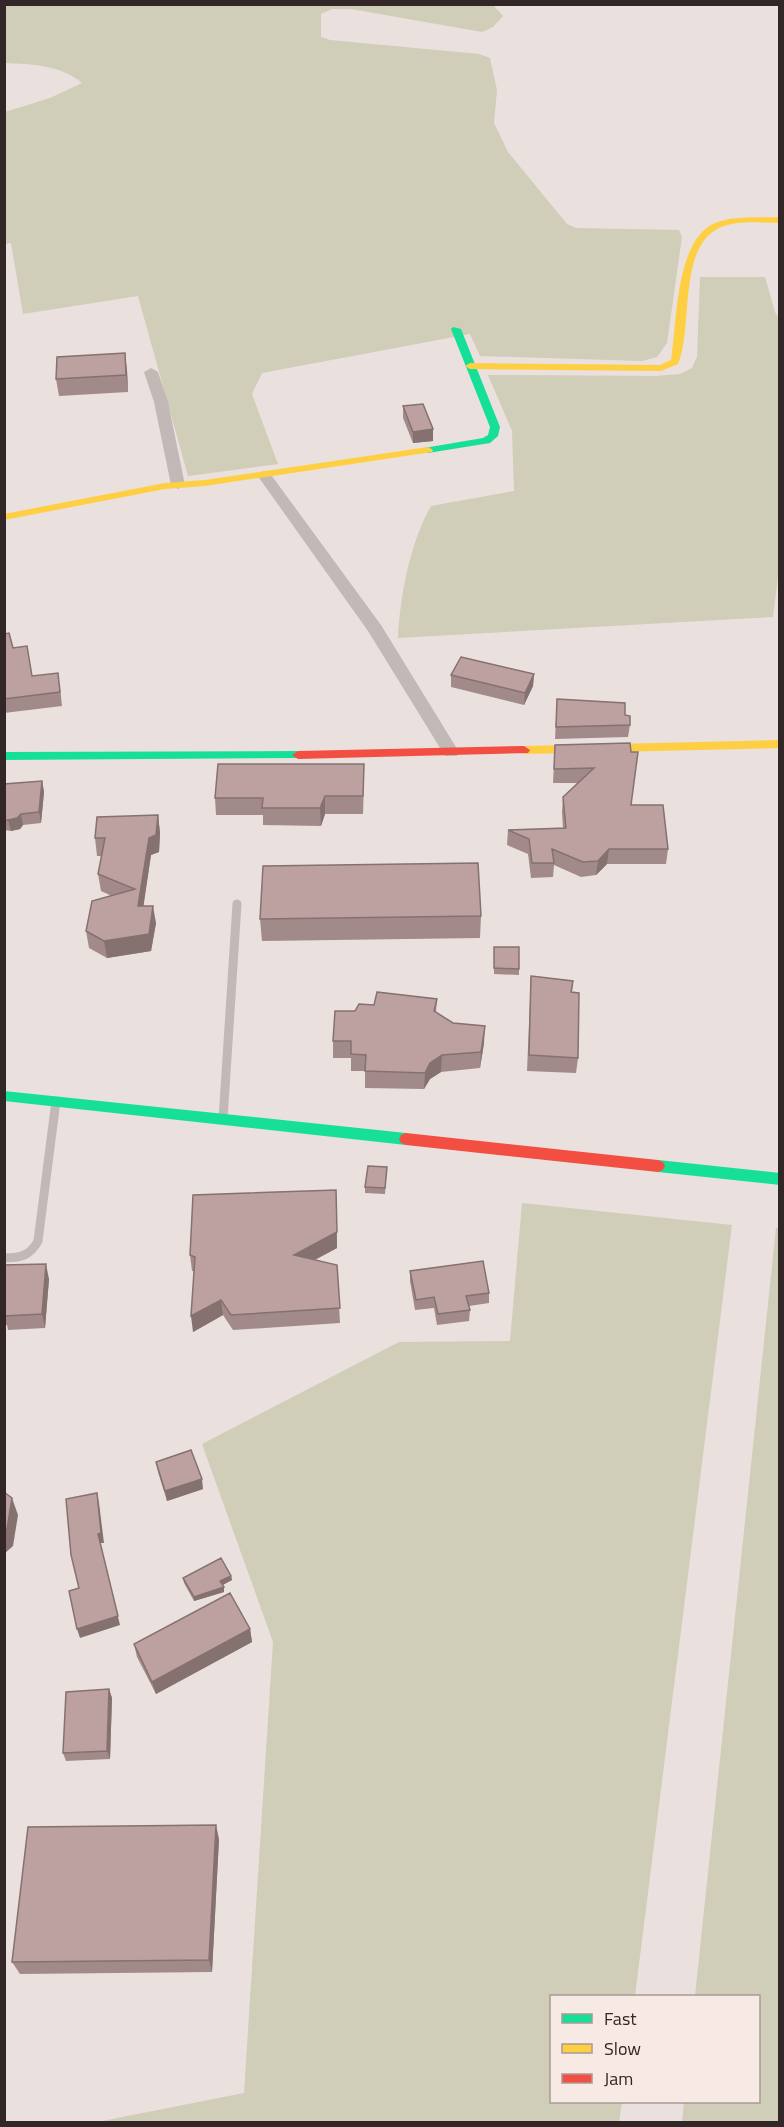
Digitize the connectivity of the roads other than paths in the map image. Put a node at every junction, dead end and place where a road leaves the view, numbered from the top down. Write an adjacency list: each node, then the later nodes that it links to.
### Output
1 (780, 220): 3 (street)
2 (456, 329): 3 (street)
3 (470, 366): 5 (street)
4 (151, 372): 6 (street)
5 (264, 474): 6 (street); 9 (street)
6 (178, 485): 7 (street)
7 (4, 517)
8 (780, 744): 9 (street)
9 (451, 752): 10 (street)
10 (4, 756)
11 (237, 904): 14 (lane)
12 (4, 1096): 13 (street)
13 (56, 1101): 14 (street); 16 (lane)
14 (223, 1119): 15 (street)
15 (780, 1179)
16 (4, 1258)

